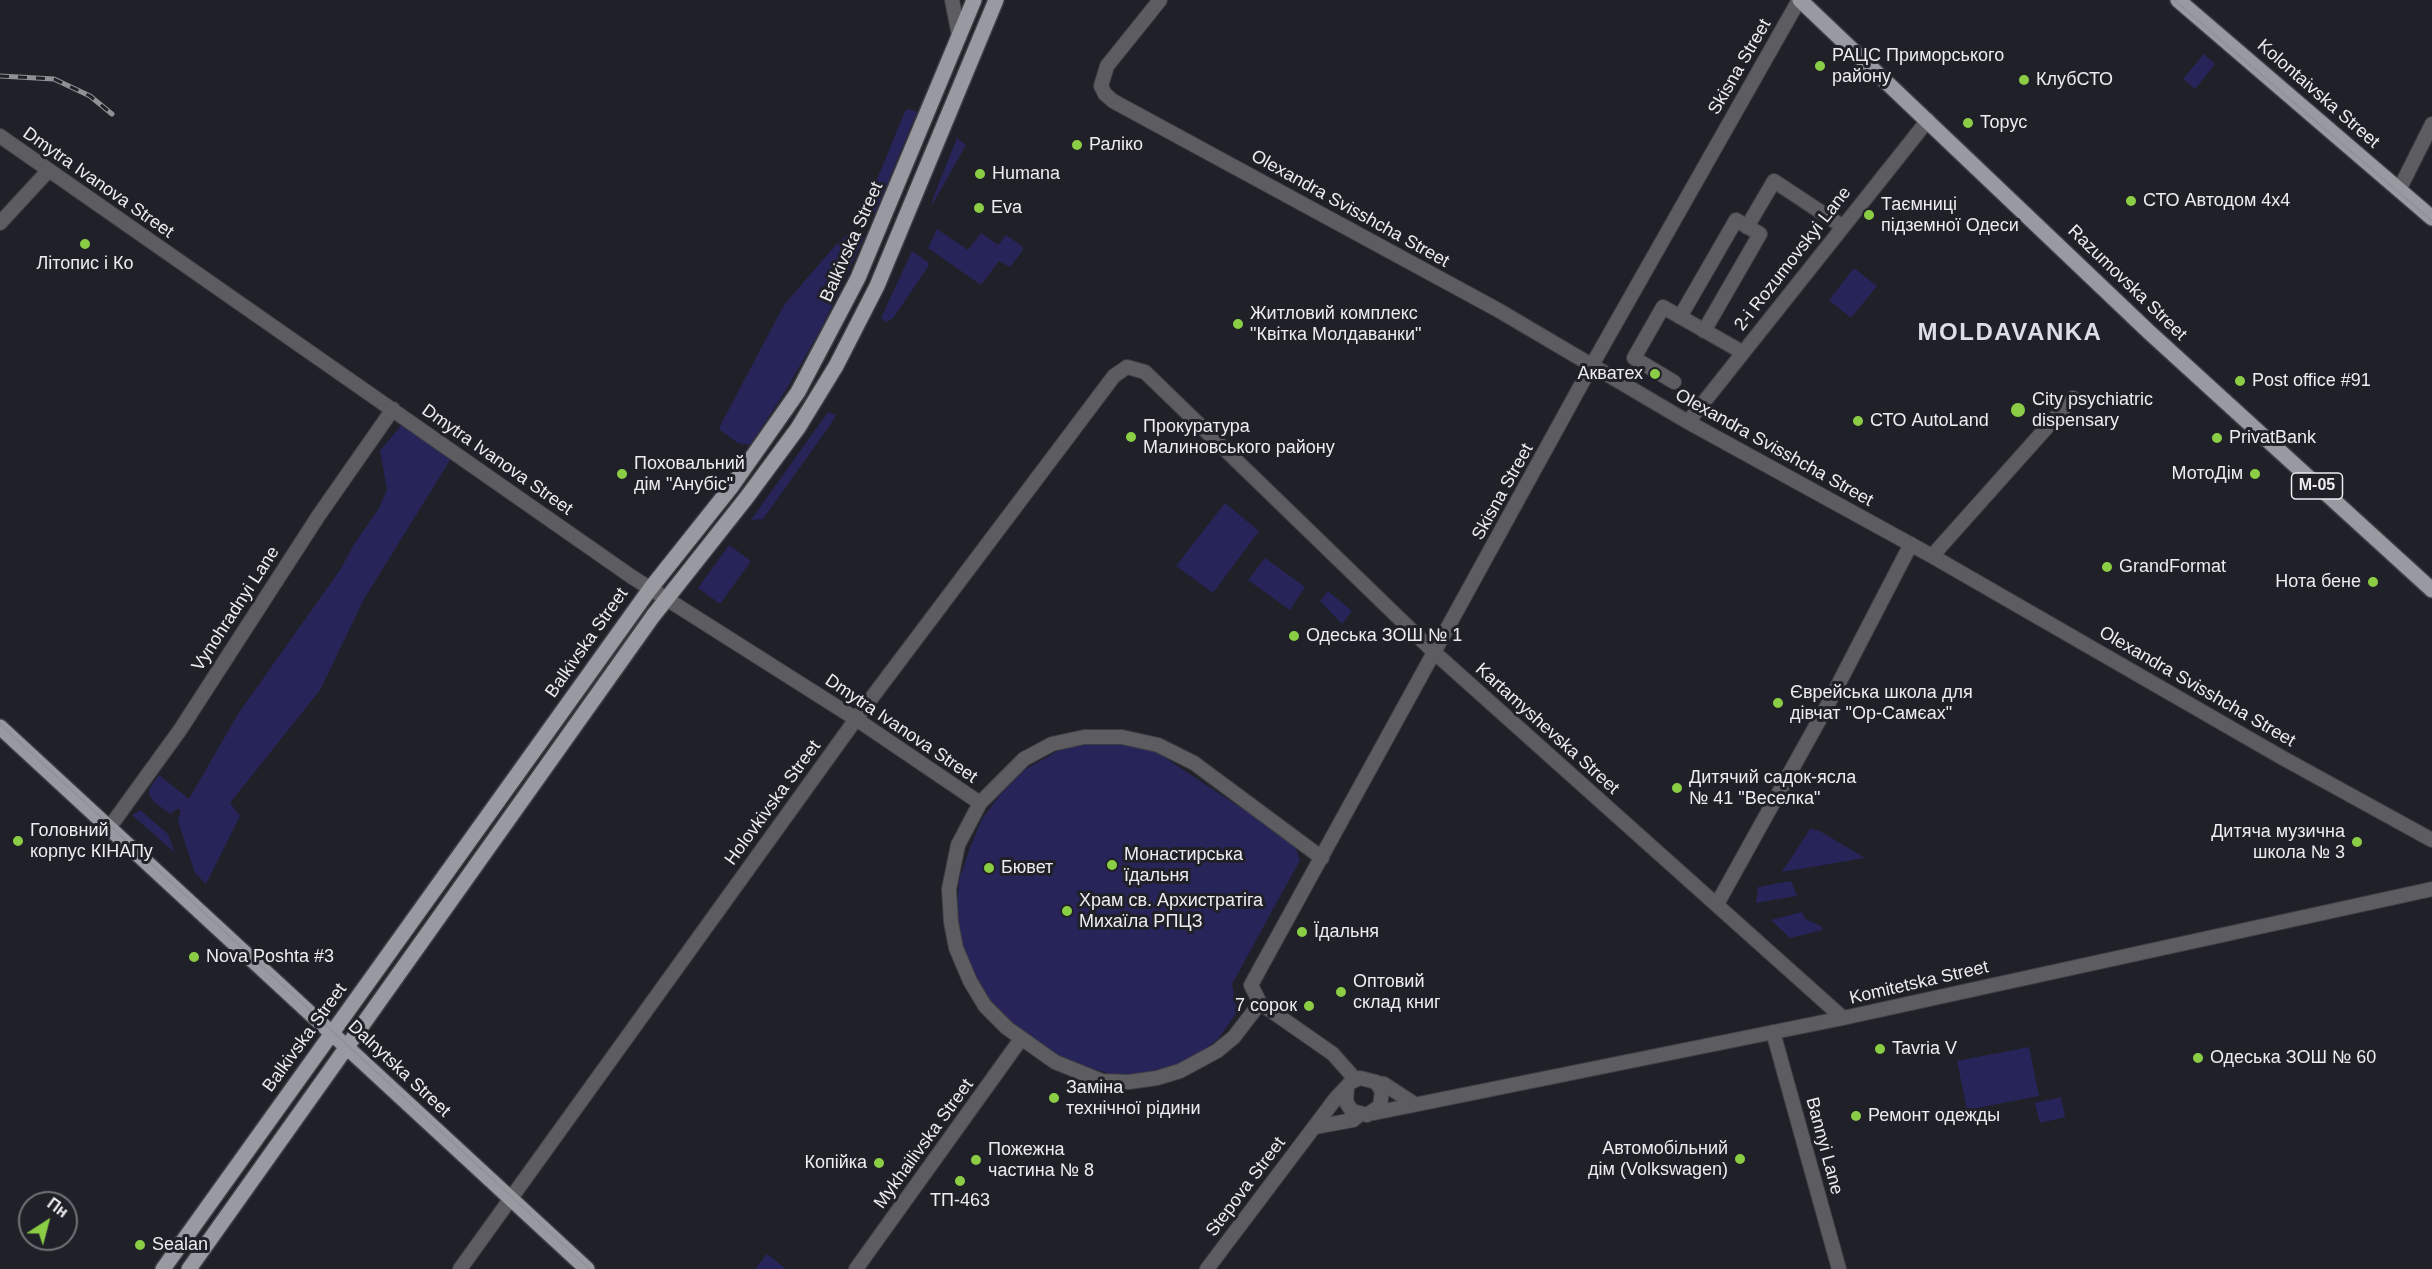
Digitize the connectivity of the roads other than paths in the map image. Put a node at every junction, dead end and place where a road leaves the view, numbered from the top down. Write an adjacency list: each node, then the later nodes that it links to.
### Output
1 (952, 0): 7 (street)
2 (974, 0): 7 (main road, Balkivska Street)
3 (996, 0): 30 (main road, Balkivska Street)
4 (1160, 0): 20 (street, Olexandra Svisshcha Street)
5 (1800, 0): 8 (main road, Razumovska Street / М-05); 20 (street, Skisna Street)
6 (2178, 0): 12 (main road, Kolontaivska Street)
7 (960, 36): 28 (main road, Balkivska Street)
8 (1928, 120): 15 (street, 2-i Rozumovskyi Lane); 29 (main road, Razumovska Street / М-05)
9 (2432, 124): 12 (street)
10 (0, 136): 11 (street, Dmytra Ivanova Street)
11 (48, 171): 14 (street); 24 (street, Dmytra Ivanova Street)
12 (2399, 190): 13 (main road, Kolontaivska Street)
13 (2432, 218)
14 (0, 223)
15 (1842, 226): 16 (street); 19 (street, 2-i Rozumovskyi Lane)
16 (1747, 227): 17 (street); 18 (street)
17 (1680, 317): 18 (street); 22 (street)
18 (1704, 331): 19 (street)
19 (1742, 352): 25 (street, 2-i Rozumovskyi Lane)
20 (1593, 365): 25 (street, Olexandra Svisshcha Street); 31 (street, Skisna Street)
21 (1127, 367): 31 (street, Kartamyshevska Street); 32 (street, Holovkivska Street)
22 (1674, 382)
23 (2073, 398): 27 (street)
24 (393, 409): 28 (street, Dmytra Ivanova Street); 35 (street, Vynohradnyi Lane)
25 (1688, 422): 26 (street, Olexandra Svisshcha Street)
26 (1911, 544): 27 (street, Olexandra Svisshcha Street); 39 (street)
27 (1932, 556): 36 (street, Olexandra Svisshcha Street)
28 (650, 589): 30 (street, Dmytra Ivanova Street); 43 (main road, Balkivska Street)
29 (2432, 590)
30 (666, 599): 32 (street, Dmytra Ivanova Street); 45 (main road, Balkivska Street)
31 (1435, 653): 37 (street, Skisna Street); 39 (street, Kartamyshevska Street)
32 (856, 719): 34 (street, Dmytra Ivanova Street); 52 (street, Holovkivska Street)
33 (0, 727): 35 (main road, Dalnytska Street)
34 (980, 804): 37 (street); 44 (street)
35 (109, 828): 43 (main road, Dalnytska Street)
36 (2432, 840)
37 (1322, 858): 40 (street, Skisna Street)
38 (2432, 889): 41 (street, Komitetska Street)
39 (1716, 904): 41 (street, Kartamyshevska Street)
40 (1260, 1002): 44 (street); 46 (street)
41 (1844, 1018): 42 (street, Komitetska Street)
42 (1773, 1032): 48 (street, Komitetska Street); 59 (street, Bannyi Lane)
43 (332, 1034): 45 (main road, Dalnytska Street); 53 (main road, Balkivska Street)
44 (1021, 1039): 57 (street, Mykhailivska Street)
45 (347, 1047): 52 (main road, Dalnytska Street); 54 (main road, Balkivska Street)
46 (1351, 1083): 47 (street); 50 (street); 51 (street, Stepova Street)
47 (1377, 1083): 48 (street); 49 (street)
48 (1413, 1103): 49 (street, Komitetska Street)
49 (1374, 1113): 50 (street)
50 (1359, 1115): 51 (street)
51 (1315, 1127): 58 (street, Stepova Street)
52 (510, 1198): 55 (street, Holovkivska Street); 56 (main road, Dalnytska Street)
53 (163, 1269)
54 (189, 1269)
55 (460, 1269)
56 (587, 1269)
57 (856, 1269)
58 (1207, 1269)
59 (1839, 1269)

